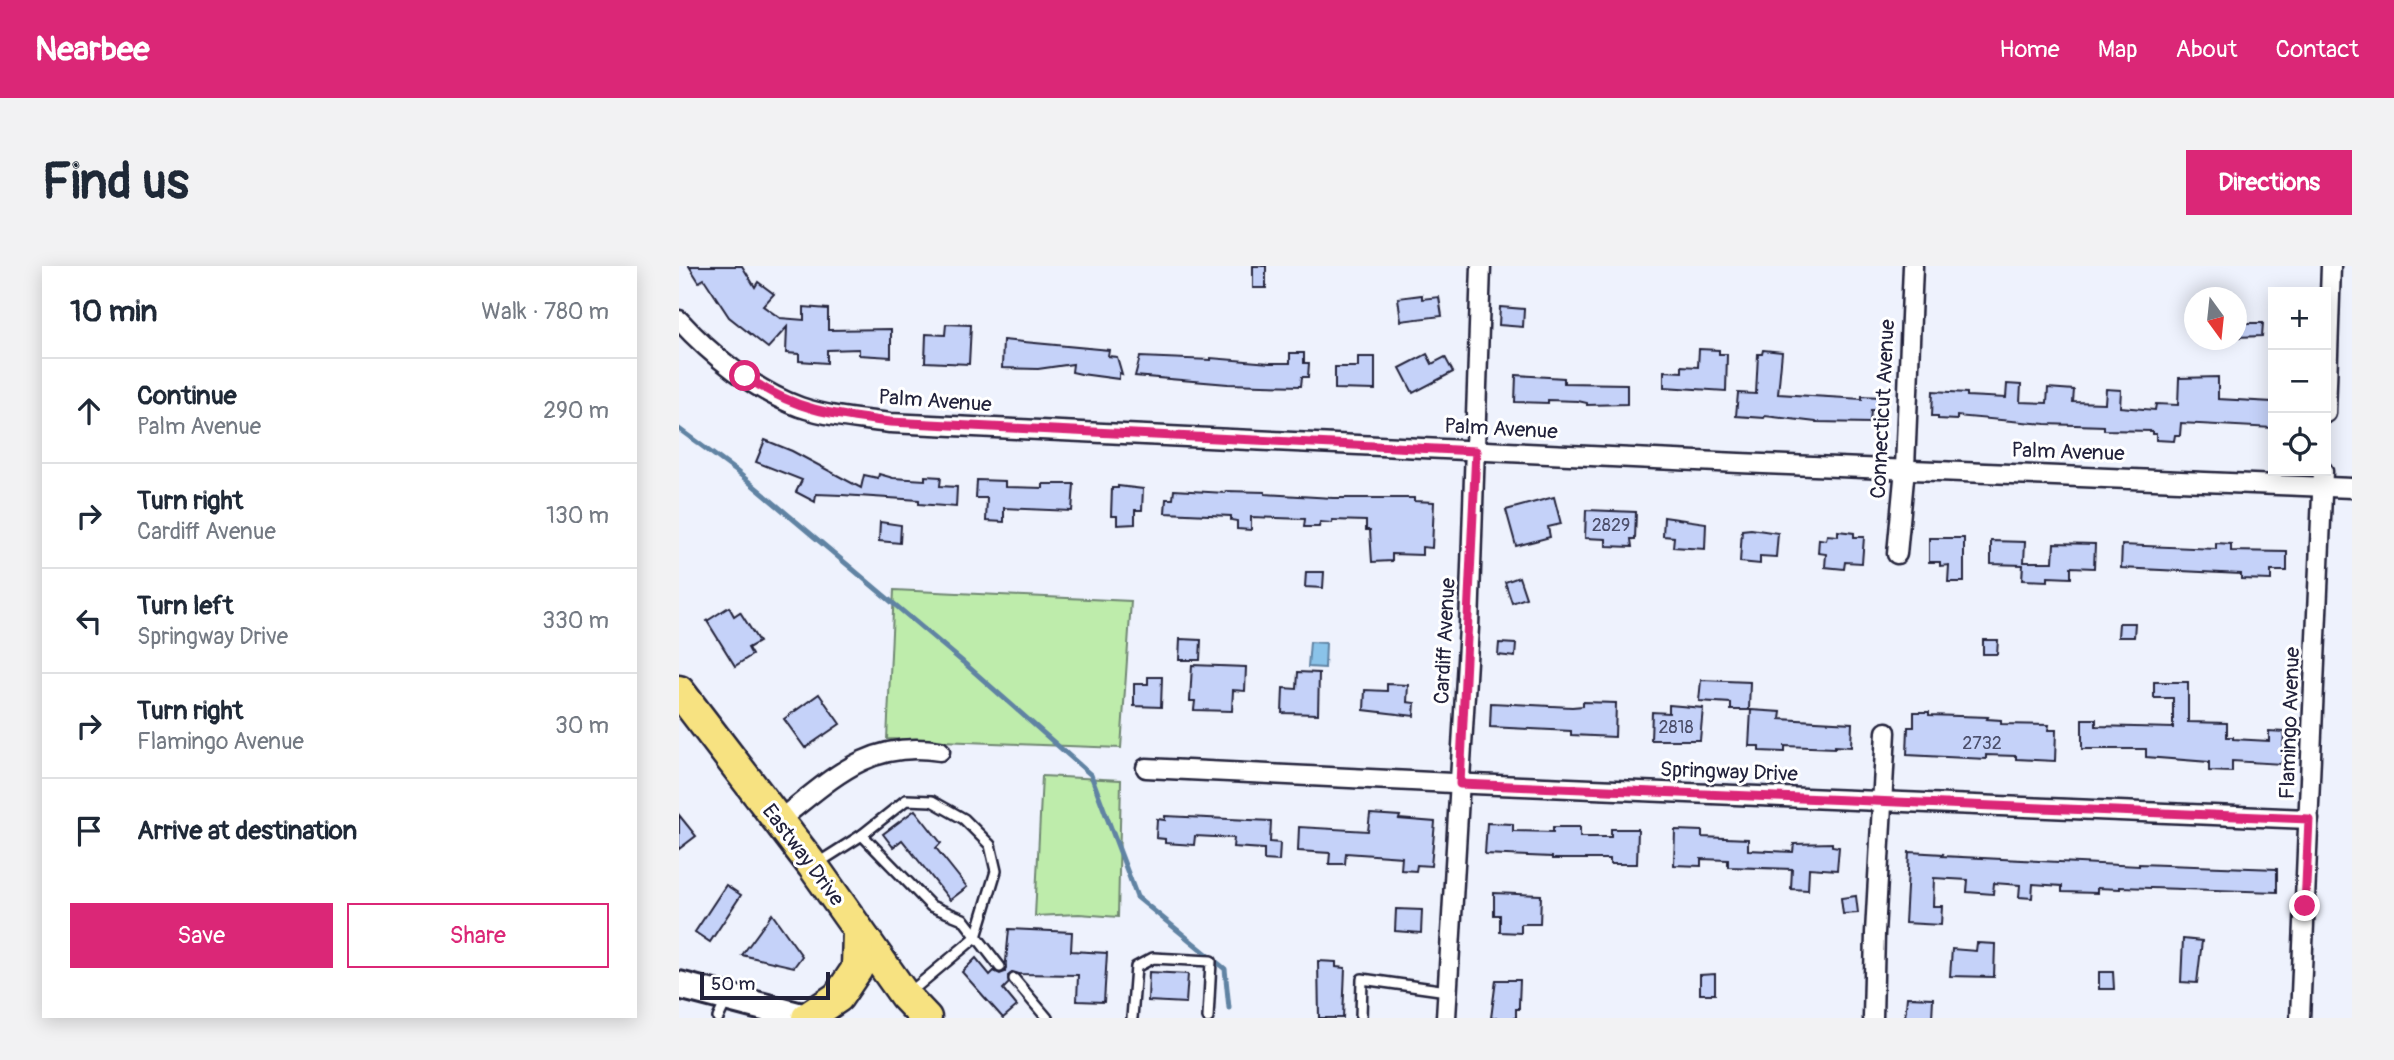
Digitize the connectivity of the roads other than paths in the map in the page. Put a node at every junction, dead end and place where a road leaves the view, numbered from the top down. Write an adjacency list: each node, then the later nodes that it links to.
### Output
1 (1481, 266): 6 (street, Cardiff Avenue)
2 (1913, 266): 7 (street, Connecticut Avenue)
3 (2332, 266): 5 (street)
4 (679, 320): 6 (street, Palm Avenue)
5 (2329, 350)
6 (1476, 451): 7 (street, Palm Avenue); 15 (street, Cardiff Avenue)
7 (1905, 468): 8 (street, Palm Avenue); 10 (street, Connecticut Avenue)
8 (2323, 479): 9 (street, Palm Avenue); 17 (street, Flamingo Avenue)
9 (2352, 488)
10 (1898, 554)
11 (679, 691): 18 (main road, Eastway Drive)
12 (1886, 732): 16 (street)
13 (940, 751): 18 (street)
14 (1146, 768): 15 (street, Springway Drive)
15 (1460, 784): 16 (street, Springway Drive); 26 (street, Cardiff Avenue)
16 (1883, 802): 17 (street, Springway Drive); 36 (street)
17 (2309, 819): 37 (street, Flamingo Avenue)
18 (778, 821): 20 (main road, Eastway Drive)
19 (862, 835): 20 (lane); 22 (lane); 22 (lane)
20 (813, 866): 21 (main road, Eastway Drive)
21 (858, 930): 27 (main road, Eastway Drive); 29 (main road)
22 (976, 937): 23 (lane); 27 (lane)
23 (1000, 967)
24 (1014, 979): 31 (lane)
25 (679, 985): 28 (street)
26 (1447, 991): 34 (lane); 35 (street, Cardiff Avenue)
27 (905, 996): 30 (main road, Eastway Drive)
28 (723, 1008): 29 (street)
29 (806, 1018)
30 (926, 1018)
31 (1047, 1018)
32 (1132, 1018): 33 (lane)
33 (1208, 1018)
34 (1361, 1018)
35 (1446, 1018)
36 (1873, 1018)
37 (2300, 1018)

